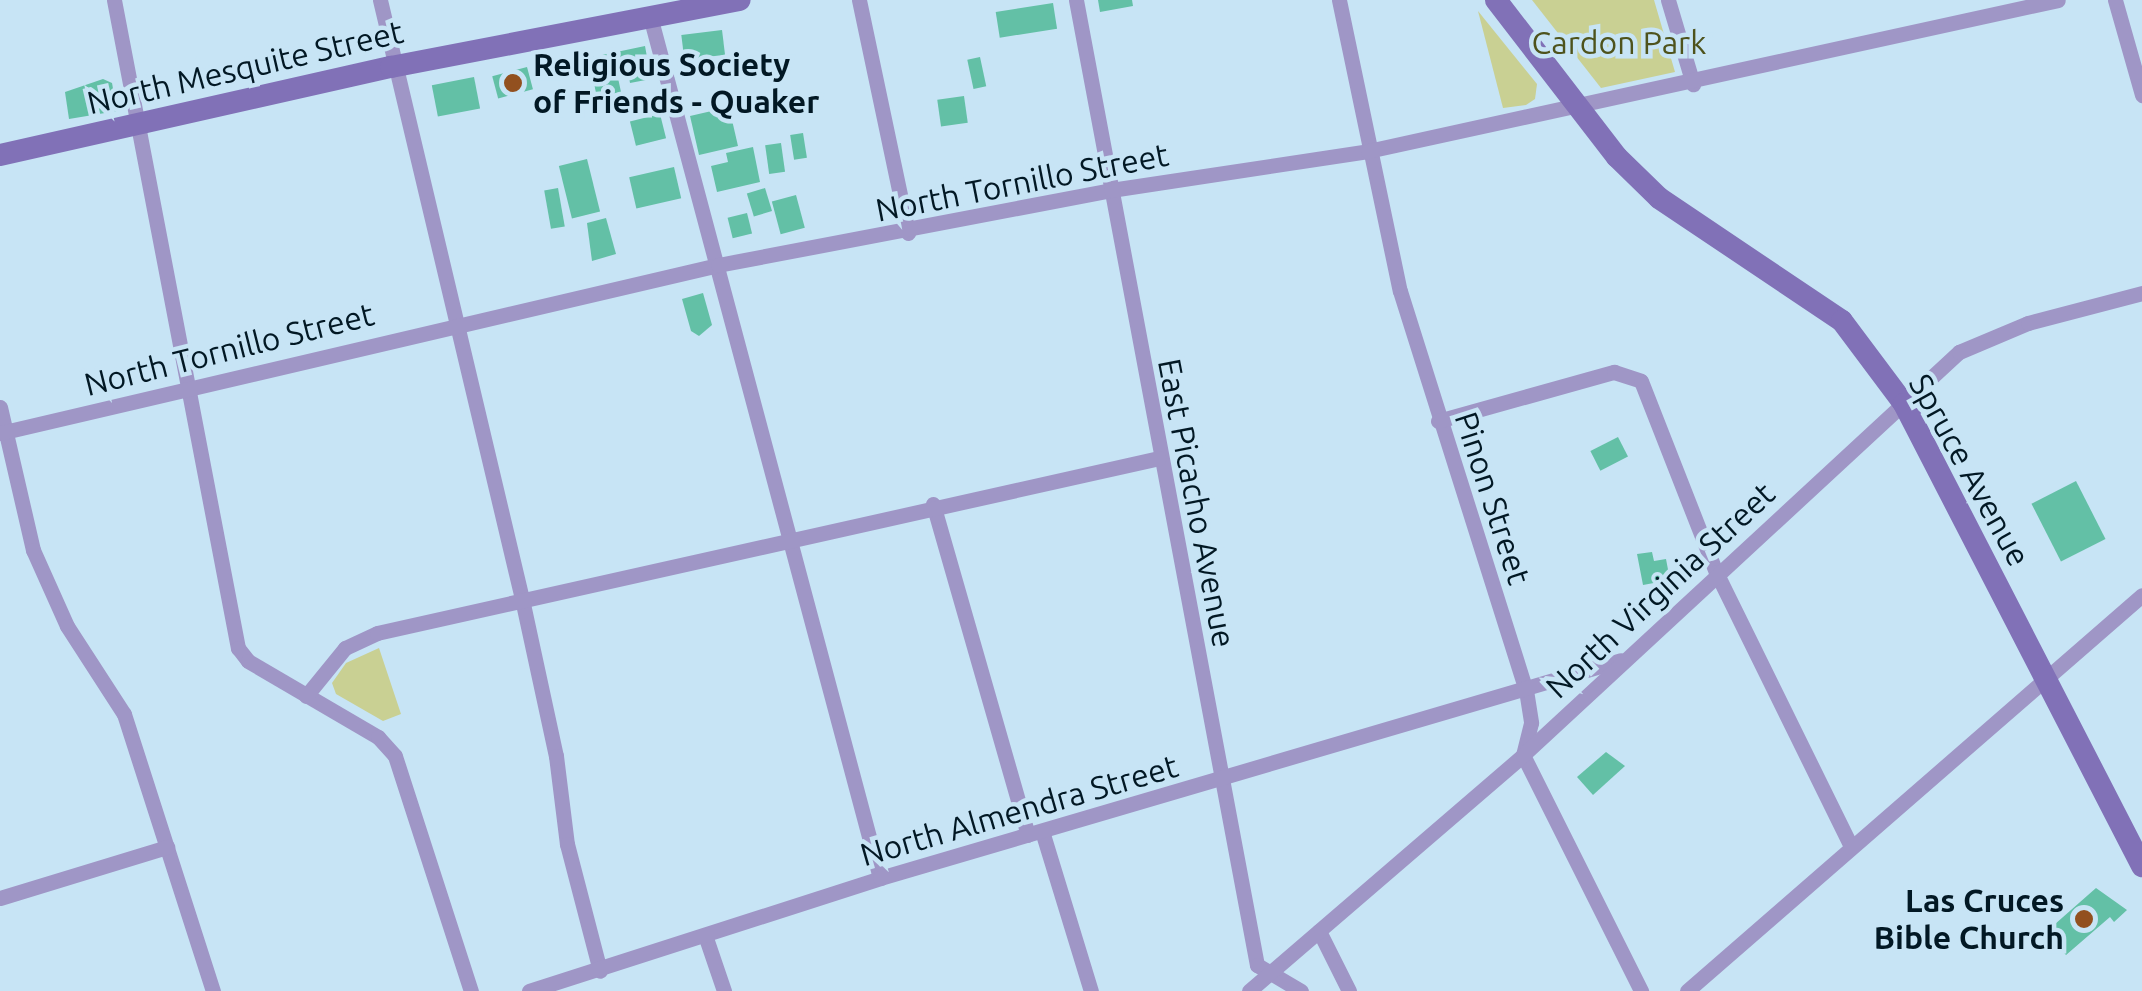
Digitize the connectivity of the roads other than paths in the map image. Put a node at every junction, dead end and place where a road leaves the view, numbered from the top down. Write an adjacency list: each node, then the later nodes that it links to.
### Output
1 (114, 0): 16 (street)
2 (380, 0): 12 (street)
3 (740, 0): 11 (main road, North Mesquite Street)
4 (859, 0): 20 (street)
5 (1076, 0): 19 (street, East Picacho Avenue)
6 (1339, 0): 17 (street, Pinon Street)
7 (1496, 0): 15 (main road, Spruce Avenue)
8 (1668, 0): 13 (street)
9 (2058, 0): 13 (street, North Tornillo Street)
10 (2115, 0): 14 (street)
11 (640, 12): 12 (main road, North Mesquite Street); 21 (street)
12 (392, 67): 16 (main road, North Mesquite Street); 23 (street)
13 (1692, 84): 15 (street, North Tornillo Street)
14 (2142, 95)
15 (1581, 108): 17 (street, North Tornillo Street); 25 (main road, Spruce Avenue)
16 (136, 125): 18 (main road, North Mesquite Street); 24 (street)
17 (1368, 151): 19 (street, North Tornillo Street); 27 (street, Pinon Street)
18 (0, 155)
19 (1111, 190): 20 (street, North Tornillo Street); 29 (street, East Picacho Avenue)
20 (908, 233): 21 (street, North Tornillo Street)
21 (718, 265): 23 (street, North Tornillo Street); 31 (street)
22 (2142, 293): 25 (street, North Virginia Street)
23 (452, 324): 24 (street, North Tornillo Street); 34 (street)
24 (187, 388): 28 (street, North Tornillo Street); 38 (street)
25 (1904, 404): 32 (street, North Virginia Street); 36 (main road, Spruce Avenue)
26 (0, 407): 28 (street)
27 (1438, 421): 32 (street); 37 (street, Pinon Street)
28 (3, 432): 43 (street)
29 (1160, 458): 30 (street); 40 (street, East Picacho Avenue)
30 (933, 504): 31 (street); 41 (street)
31 (786, 538): 34 (street); 45 (street)
32 (1716, 572): 35 (street, North Virginia Street); 42 (street)
33 (2142, 595): 36 (street)
34 (522, 599): 38 (street); 49 (street)
35 (1624, 658): 37 (street, North Almendra Street); 39 (street, North Virginia Street)
36 (2045, 678): 42 (street); 44 (main road, Spruce Avenue)
37 (1526, 690): 39 (street, Pinon Street); 40 (street, North Almendra Street)
38 (306, 696): 52 (street)
39 (1523, 755): 47 (street, North Virginia Street); 59 (street)
40 (1222, 779): 41 (street, North Almendra Street); 50 (street, East Picacho Avenue)
41 (1035, 833): 45 (street, North Almendra Street); 55 (street)
42 (1850, 844): 60 (street)
43 (166, 847): 46 (street); 51 (street)
44 (2142, 866)
45 (880, 878): 48 (street, North Almendra Street)
46 (0, 898)
47 (1319, 931): 50 (street, North Virginia Street); 58 (street)
48 (706, 938): 49 (street, North Almendra Street); 54 (street)
49 (600, 971): 53 (street, North Almendra Street)
50 (1269, 975): 56 (street, North Virginia Street); 57 (street)
51 (212, 991)
52 (471, 991)
53 (529, 991)
54 (724, 991)
55 (1092, 991)
56 (1249, 991)
57 (1301, 991)
58 (1349, 991)
59 (1641, 991)
60 (1686, 991)

